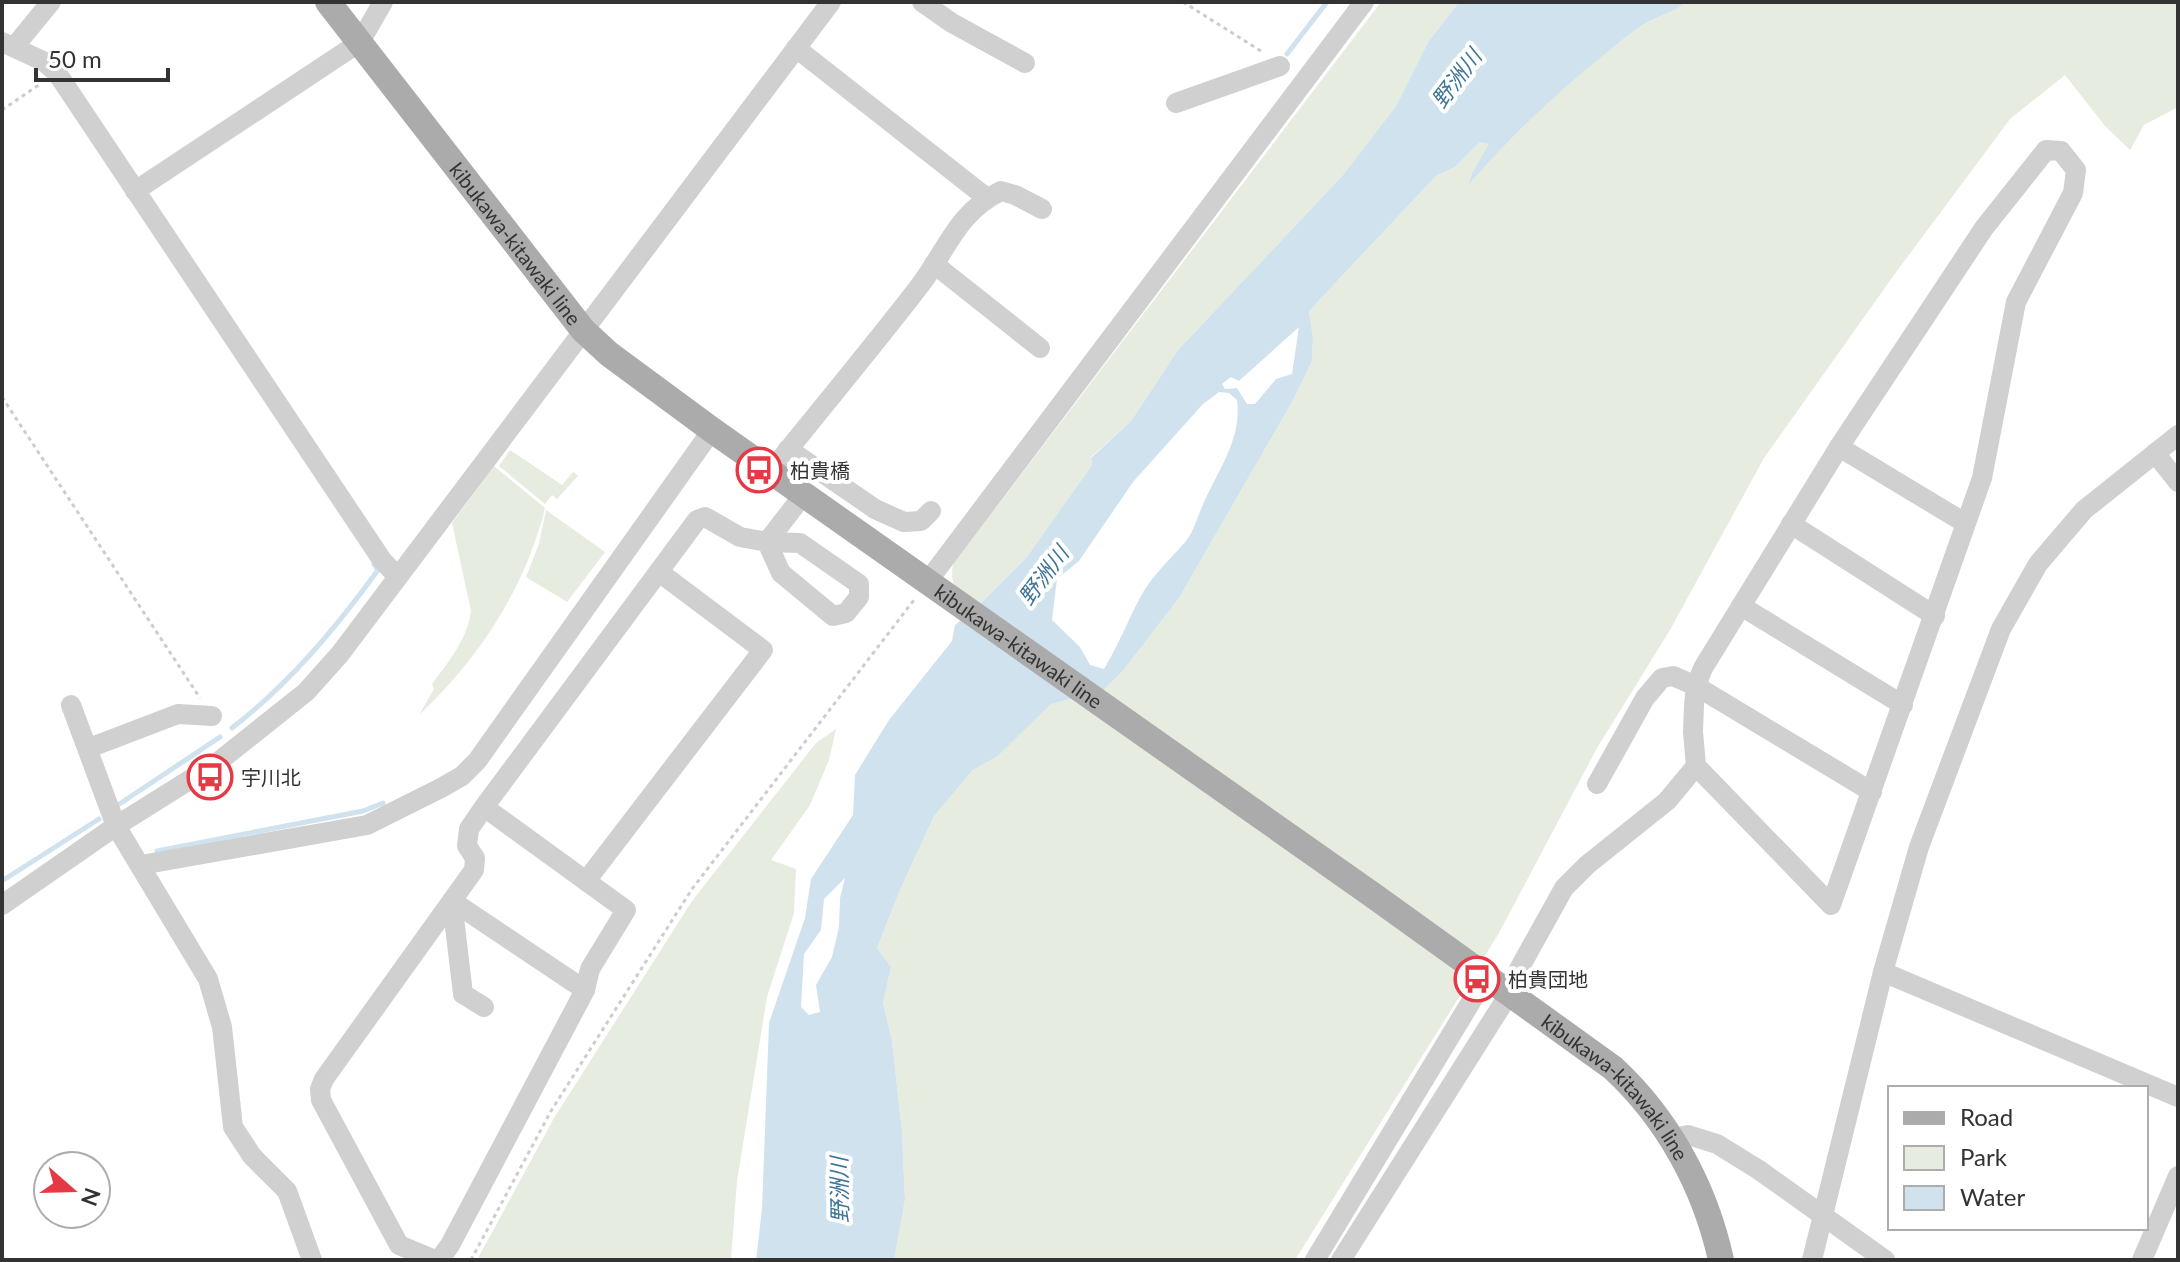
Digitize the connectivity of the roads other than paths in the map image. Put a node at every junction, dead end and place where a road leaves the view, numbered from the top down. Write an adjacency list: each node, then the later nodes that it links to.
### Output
1 (51, 2): 8 (street)
2 (328, 2): 7 (main road, kibukawa-kitawaki line)
3 (383, 2): 7 (street)
4 (831, 2): 9 (street)
5 (922, 2): 10 (street)
6 (1364, 2): 33 (street)
7 (360, 42): 13 (street); 17 (main road, kibukawa-kitawaki line)
8 (8, 44): 13 (street)
9 (796, 48): 14 (street); 17 (street)
10 (1025, 63)
11 (1280, 66): 12 (street)
12 (1176, 103)
13 (135, 191): 32 (street)
14 (987, 198): 15 (street); 16 (street)
15 (1042, 209)
16 (934, 264): 18 (street); 22 (street)
17 (583, 330): 19 (main road, kibukawa-kitawaki line); 32 (street)
18 (1040, 348)
19 (712, 430): 24 (main road, kibukawa-kitawaki line); 46 (street)
20 (2178, 435): 23 (street)
21 (1839, 447): 28 (street); 28 (street); 29 (street)
22 (788, 449): 24 (street); 27 (street)
23 (2155, 453): 25 (street); 50 (street)
24 (771, 471): 26 (main road, kibukawa-kitawaki line)
25 (2178, 482)
26 (804, 494): 30 (street); 33 (main road, kibukawa-kitawaki line)
27 (931, 511)
28 (1965, 523): 35 (street)
29 (1791, 524): 34 (street); 35 (street)
30 (767, 542): 30 (street); 31 (street)
31 (659, 572): 44 (street); 47 (street)
32 (397, 576): 45 (street)
33 (937, 588): 51 (main road, kibukawa-kitawaki line)
34 (1741, 606): 36 (street); 38 (street)
35 (1935, 616): 38 (street)
36 (1696, 686): 41 (street); 42 (street); 43 (street)
37 (71, 705): 40 (street)
38 (1903, 705): 43 (street)
39 (212, 716): 40 (street)
40 (89, 748): 45 (street)
41 (1696, 766): 43 (street); 53 (street)
42 (1597, 784)
43 (1872, 792)
44 (484, 807): 47 (street); 48 (street)
45 (116, 826): 46 (street); 49 (street)
46 (141, 865): 60 (street)
47 (586, 881): 52 (street)
48 (452, 901): 52 (street); 52 (street); 54 (street)
49 (3, 902)
50 (1883, 972): 55 (street); 58 (street)
51 (1486, 977): 53 (main road, kibukawa-kitawaki line); 61 (street)
52 (585, 990)
53 (1509, 994): 56 (main road, kibukawa-kitawaki line); 62 (street)
54 (484, 1007)
55 (2178, 1097)
56 (1673, 1138): 58 (street); 59 (main road, kibukawa-kitawaki line)
57 (2178, 1176): 65 (street)
58 (1823, 1215): 63 (street); 64 (street)
59 (1716, 1256)
60 (312, 1260)
61 (1315, 1260)
62 (1341, 1260)
63 (1812, 1260)
64 (1885, 1260)
65 (2142, 1260)

